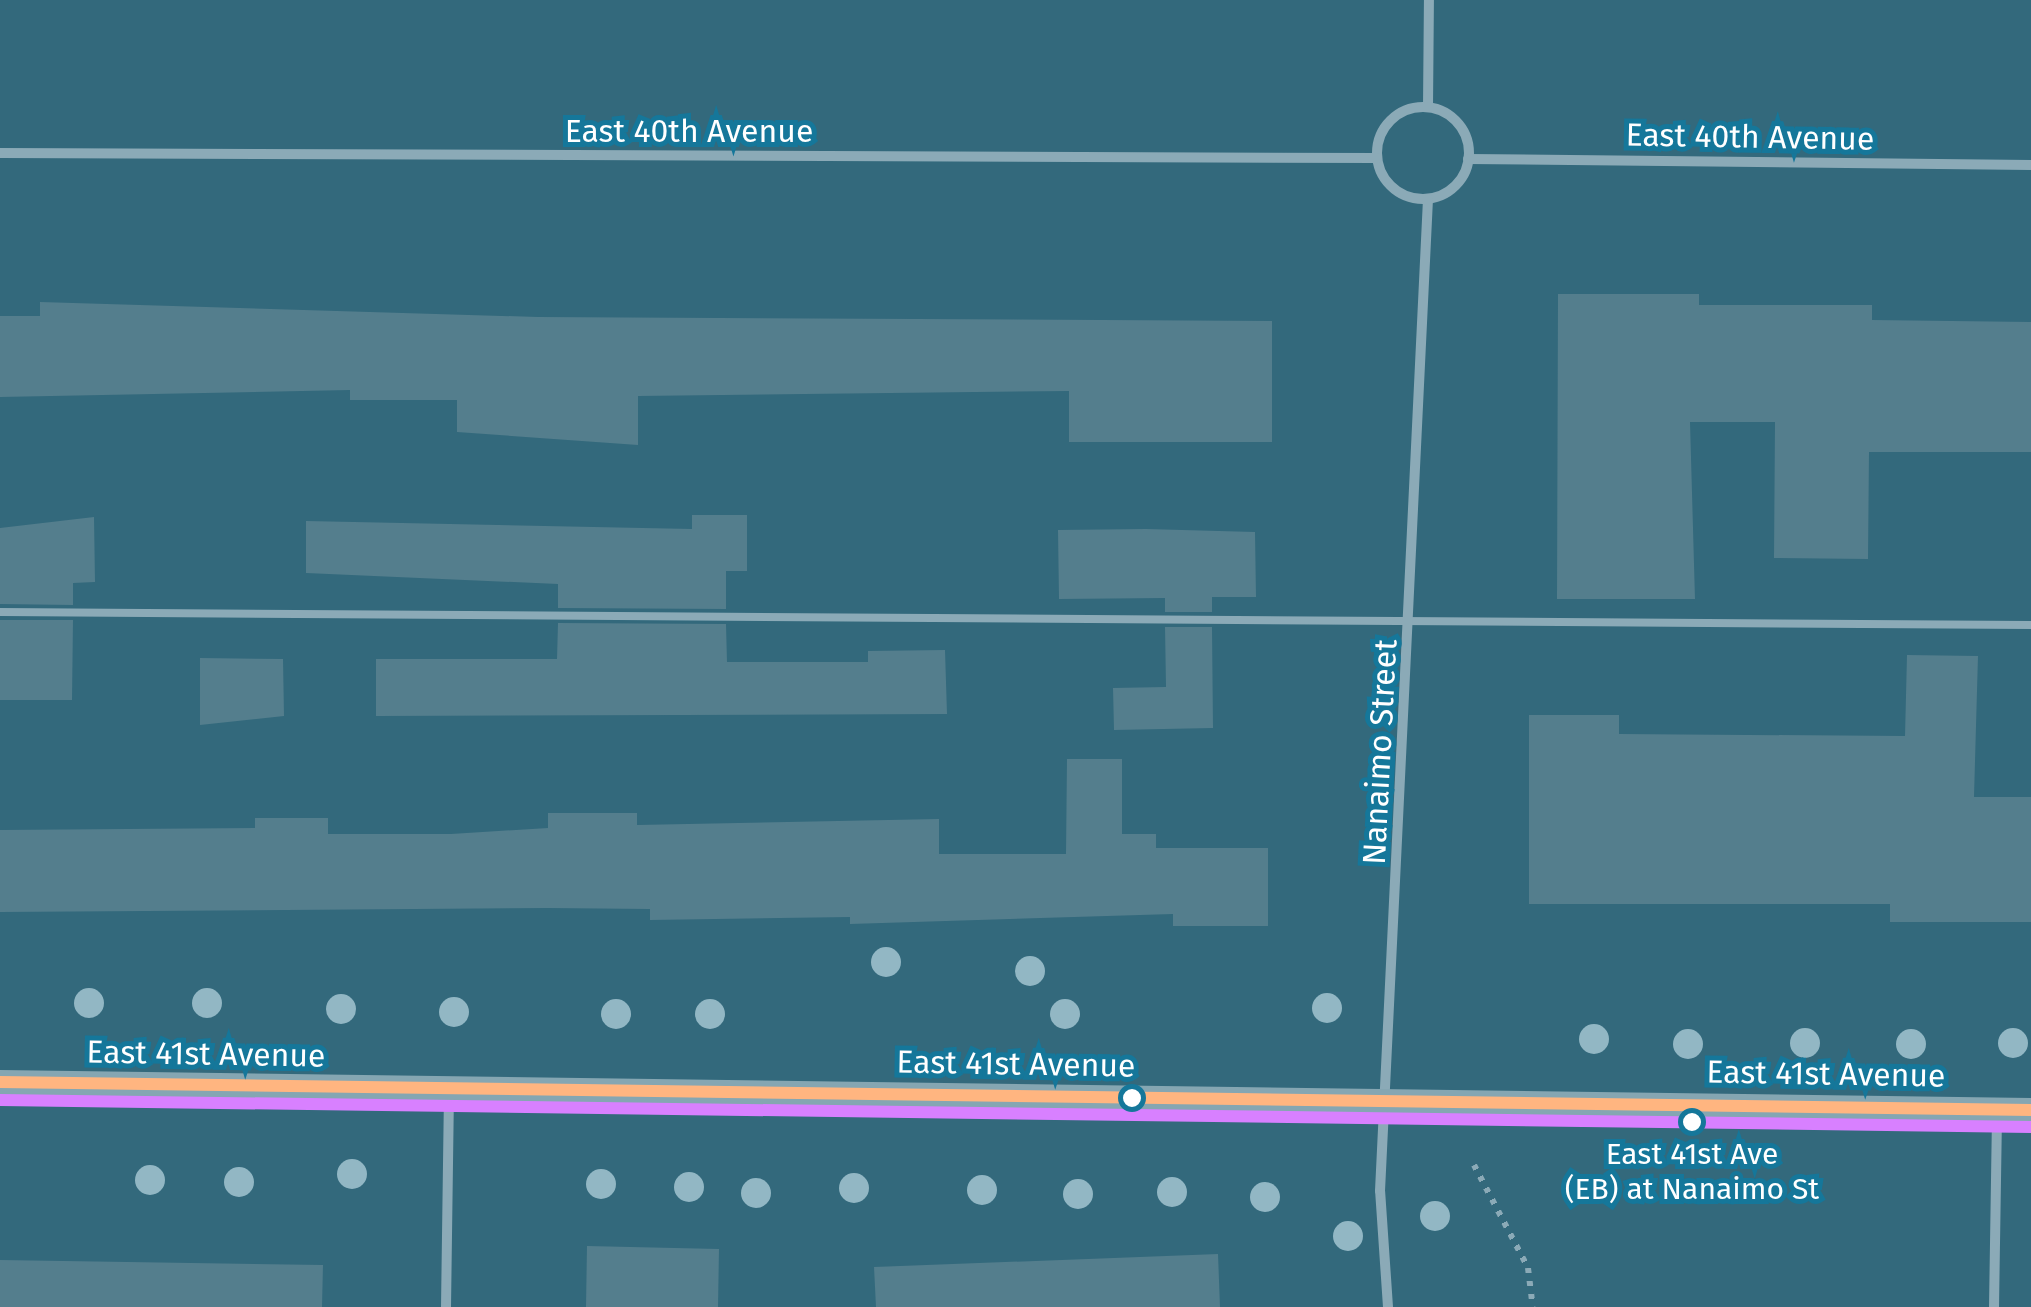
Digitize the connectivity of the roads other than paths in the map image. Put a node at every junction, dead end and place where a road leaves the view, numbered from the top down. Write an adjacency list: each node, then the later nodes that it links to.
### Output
1 (1429, 0): 2 (street)
2 (1428, 107): 4 (street); 5 (street)
3 (0, 152): 4 (street, East 40th Avenue)
4 (1377, 158): 7 (street)
5 (1468, 159): 6 (street, East 40th Avenue); 7 (street)
6 (2031, 165)
7 (1428, 200): 9 (street, Nanaimo Street)
8 (0, 612): 9 (lane)
9 (1411, 615): 10 (lane); 13 (street, Nanaimo Street)
10 (2031, 625)
11 (0, 1082): 12 (main road, East 41st Avenue)
12 (450, 1091): 13 (main road, East 41st Avenue); 16 (street)
13 (1386, 1100): 14 (main road, East 41st Avenue); 17 (street, Nanaimo Street)
14 (1997, 1110): 15 (main road, East 41st Avenue); 18 (street)
15 (2031, 1110)
16 (446, 1307)
17 (1388, 1307)
18 (1994, 1307)

